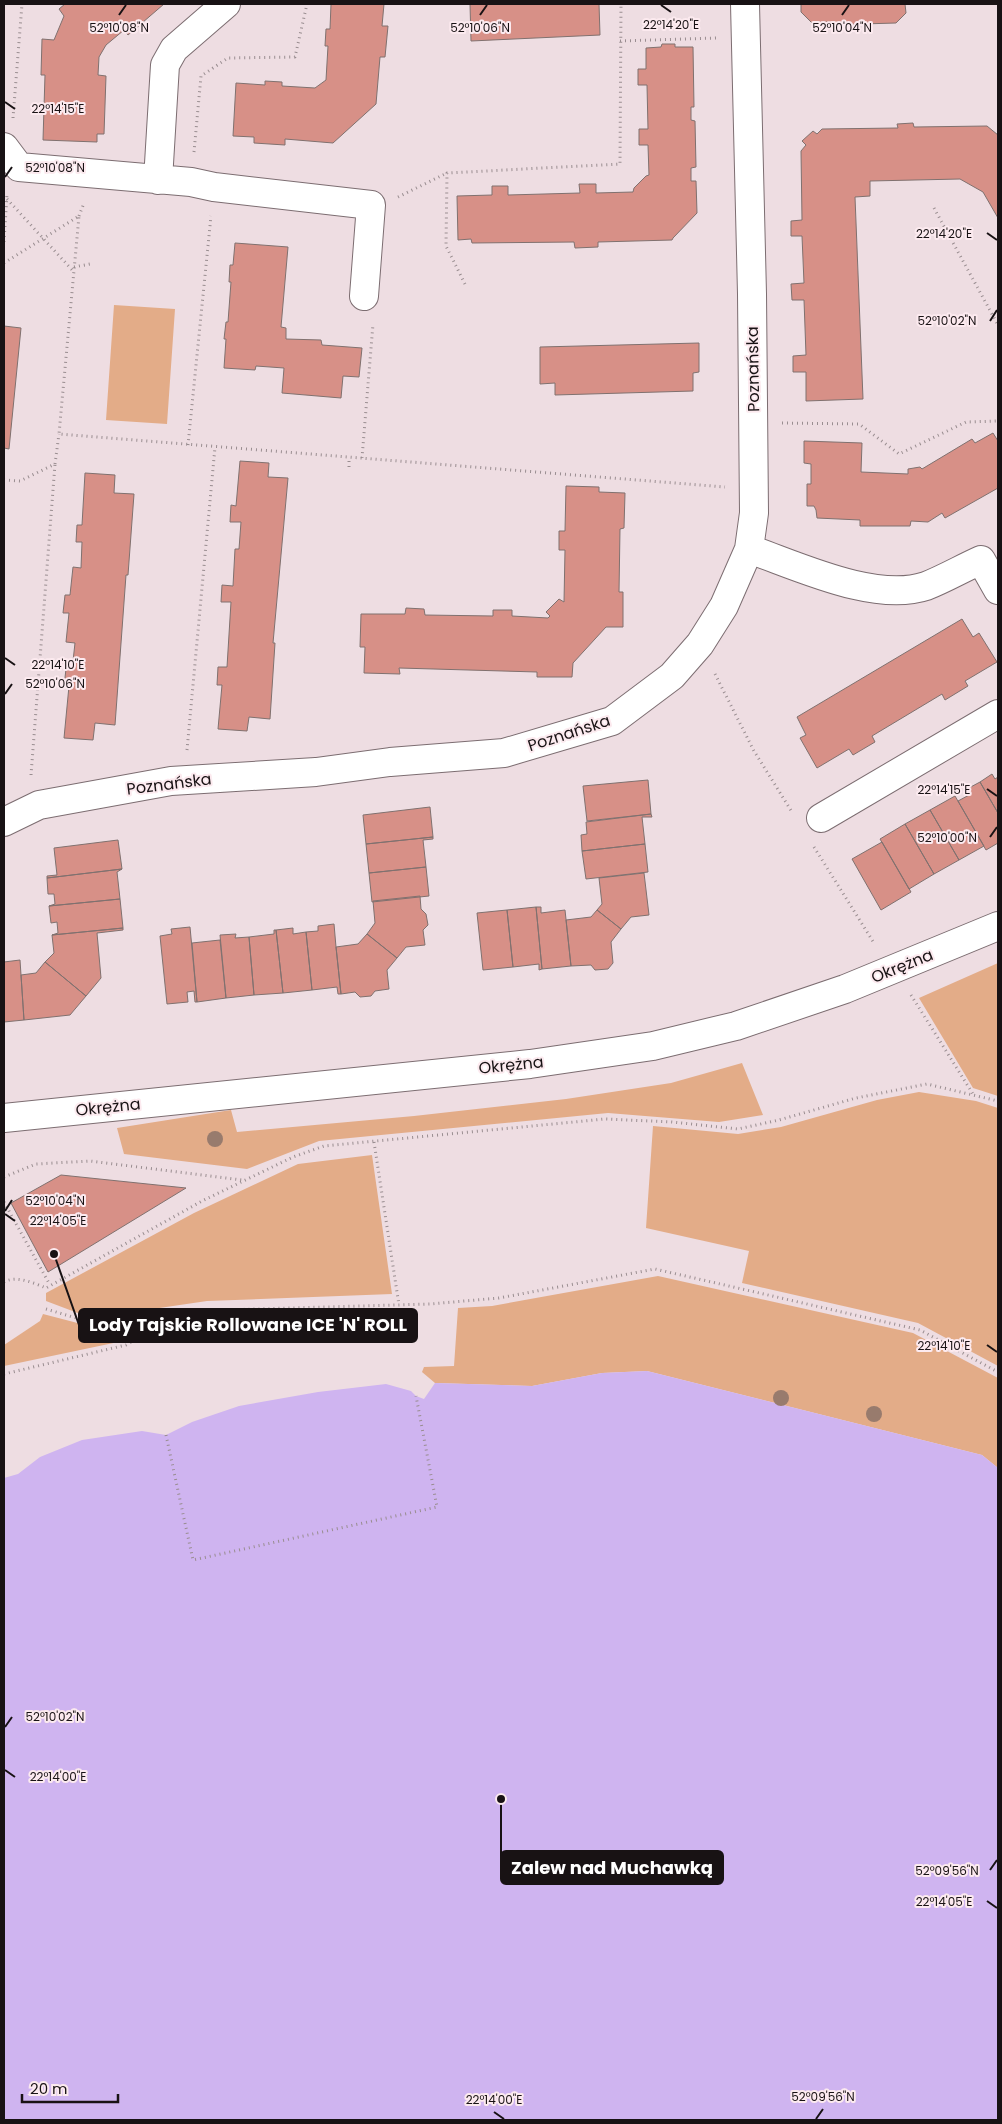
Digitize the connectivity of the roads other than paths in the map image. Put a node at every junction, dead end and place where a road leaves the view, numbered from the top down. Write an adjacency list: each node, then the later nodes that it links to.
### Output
1 (226, 4): 4 (street)
2 (745, 4): 6 (street, Poznańska)
3 (7, 151): 4 (street)
4 (158, 180): 5 (street)
5 (364, 296)
6 (749, 549): 7 (street); 10 (street, Poznańska)
7 (990, 554): 8 (street)
8 (998, 590)
9 (998, 714): 11 (street)
10 (4, 822)
11 (808, 825)
12 (998, 926): 13 (street, Okrężna)
13 (4, 1118)

